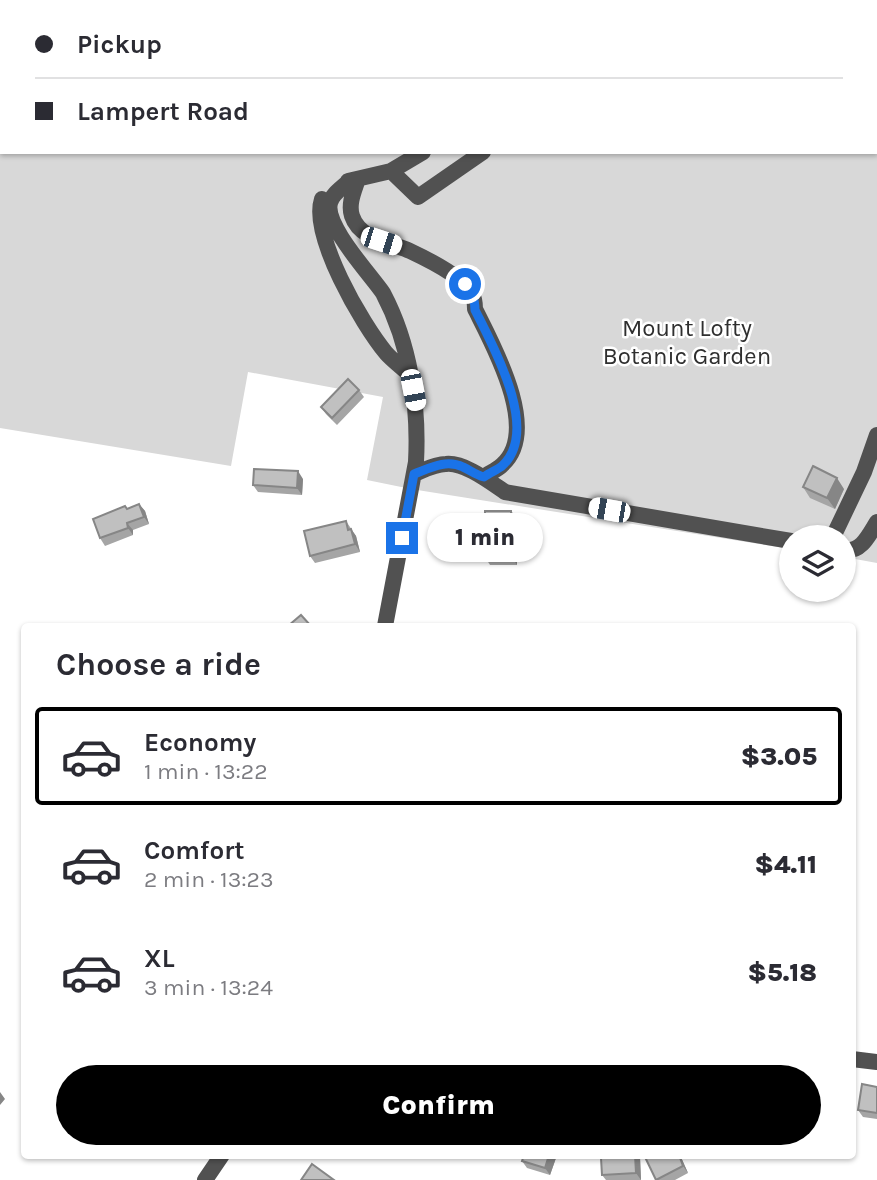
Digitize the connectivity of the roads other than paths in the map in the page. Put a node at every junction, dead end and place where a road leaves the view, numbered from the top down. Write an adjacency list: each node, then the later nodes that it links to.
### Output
1 (420, 154): 3 (street)
2 (480, 154): 3 (street)
3 (391, 171): 4 (street)
4 (353, 180): 5 (street); 5 (street); 8 (street)
5 (410, 375): 7 (street)
6 (877, 435): 10 (street)
7 (414, 474): 8 (street); 13 (street)
8 (484, 477): 11 (street)
9 (877, 522): 12 (street)
10 (839, 525)
11 (779, 539)
12 (856, 548)
13 (386, 623)
14 (856, 1059): 15 (street)
15 (877, 1062)
16 (219, 1159): 17 (street)
17 (205, 1180)

